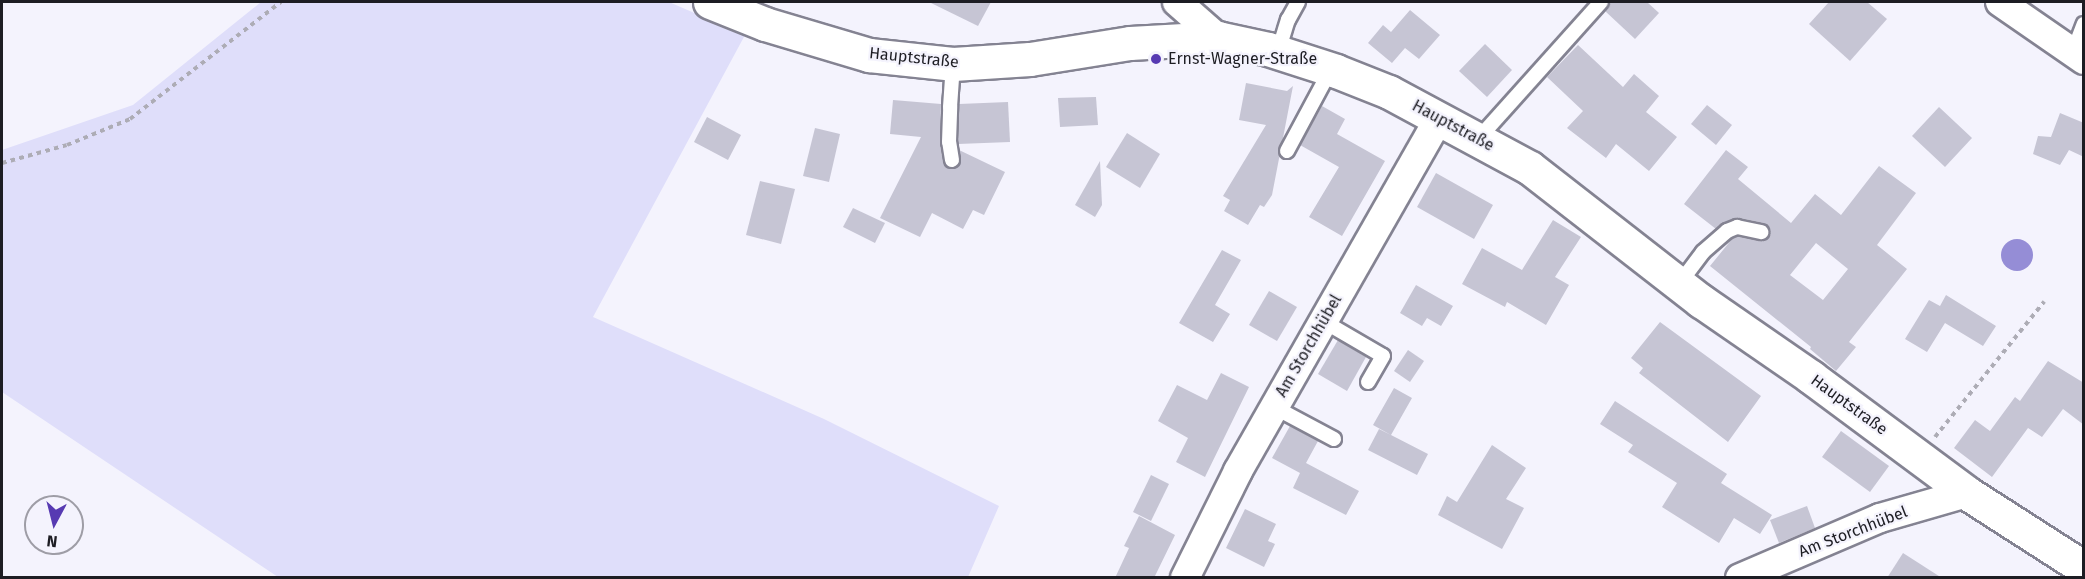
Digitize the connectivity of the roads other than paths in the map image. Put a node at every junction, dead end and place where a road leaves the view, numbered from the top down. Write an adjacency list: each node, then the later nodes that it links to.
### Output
1 (710, 2): 10 (street, Hauptstraße)
2 (1177, 2): 7 (street)
3 (1298, 2): 8 (lane)
4 (1601, 2): 13 (lane)
5 (2000, 2): 9 (street)
6 (2084, 24): 9 (lane)
7 (1218, 38): 8 (street, Hauptstraße); 10 (street, Hauptstraße)
8 (1278, 52): 11 (street, Hauptstraße)
9 (2078, 56)
10 (953, 64): 15 (lane)
11 (1331, 69): 12 (street, Hauptstraße); 14 (lane)
12 (1439, 119): 13 (street, Hauptstraße); 18 (street, Am Storchhübel)
13 (1478, 139): 17 (street, Hauptstraße)
14 (1287, 151)
15 (952, 160)
16 (1761, 232): 17 (lane)
17 (1679, 284): 22 (street, Hauptstraße)
18 (1323, 321): 19 (lane); 20 (street, Am Storchhübel)
19 (1368, 382)
20 (1274, 407): 21 (lane); 24 (street, Am Storchhübel)
21 (1334, 439)
22 (1967, 493): 23 (street, Hauptstraße); 25 (street, Am Storchhübel)
23 (2084, 568)
24 (1185, 578)
25 (1740, 578)

